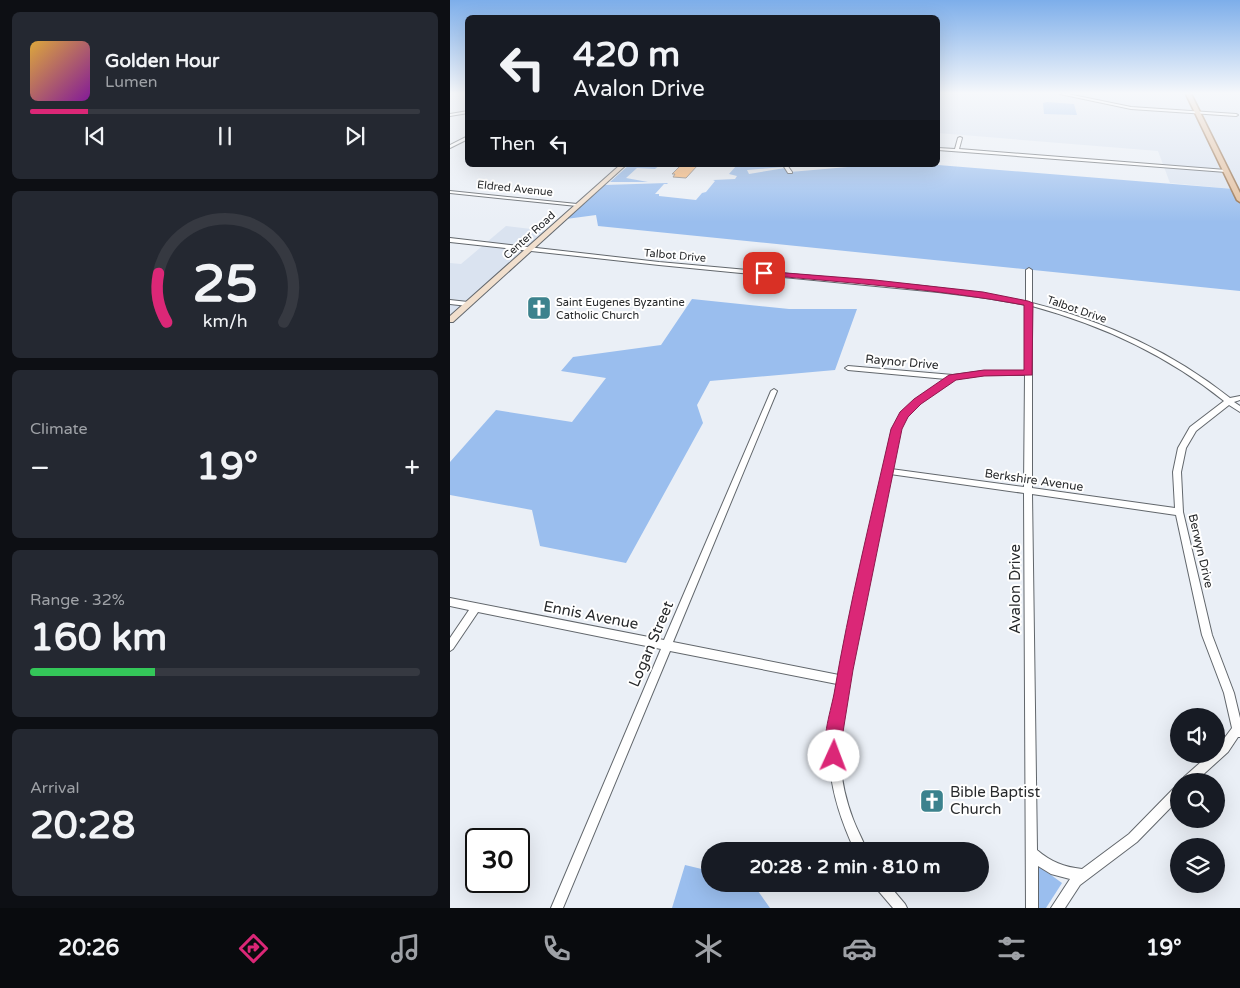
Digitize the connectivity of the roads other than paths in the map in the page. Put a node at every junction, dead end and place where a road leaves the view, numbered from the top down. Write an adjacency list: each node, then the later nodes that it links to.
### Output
1 (1209, 136): 10 (main road)
2 (960, 138): 6 (street)
3 (465, 139): 4 (street)
4 (451, 146)
5 (940, 149): 6 (street)
6 (957, 150): 10 (street)
7 (621, 167): 13 (main road, Center Road)
8 (786, 167): 9 (street)
9 (790, 172)
10 (1226, 172): 12 (main road)
11 (450, 192): 13 (street, Eldred Avenue)
12 (1240, 199)
13 (578, 205): 15 (main road, Center Road)
14 (450, 240): 15 (street, Talbot Drive)
15 (528, 249): 18 (street, Talbot Drive); 19 (main road, Center Road)
16 (1029, 270): 18 (street, Avalon Drive)
17 (450, 302): 19 (street)
18 (1028, 303): 22 (street, Avalon Drive); 28 (street, Talbot Drive)
19 (468, 304): 20 (main road, Center Road)
20 (450, 320)
21 (848, 368): 23 (street, Raynor Drive)
22 (1029, 373): 24 (street); 31 (street, Avalon Drive)
23 (924, 376): 24 (street, Raynor Drive); 26 (street)
24 (953, 378): 26 (street)
25 (774, 391): 35 (street, Logan Street)
26 (933, 391): 30 (street)
27 (1240, 398): 28 (street, Berwyn Drive)
28 (1229, 401): 29 (street, Talbot Drive); 32 (street, Berwyn Drive)
29 (1240, 410)
30 (887, 471): 31 (street, Berkshire Avenue); 37 (street)
31 (1028, 490): 32 (street, Berkshire Avenue); 42 (street, Avalon Drive)
32 (1179, 512): 38 (street, Berwyn Drive)
33 (450, 602): 34 (street, Ennis Avenue)
34 (476, 607): 35 (street, Ennis Avenue); 36 (street)
35 (667, 645): 37 (street, Ennis Avenue); 45 (street, Logan Street)
36 (450, 646)
37 (844, 681): 41 (street)
38 (1239, 728): 39 (street)
39 (1197, 773)
40 (1170, 800): 43 (street)
41 (857, 842)
42 (1031, 853): 43 (street); 47 (street, Avalon Drive)
43 (1084, 875): 48 (street)
44 (887, 892): 46 (street)
45 (557, 908)
46 (901, 908)
47 (1032, 908)
48 (1057, 908)

